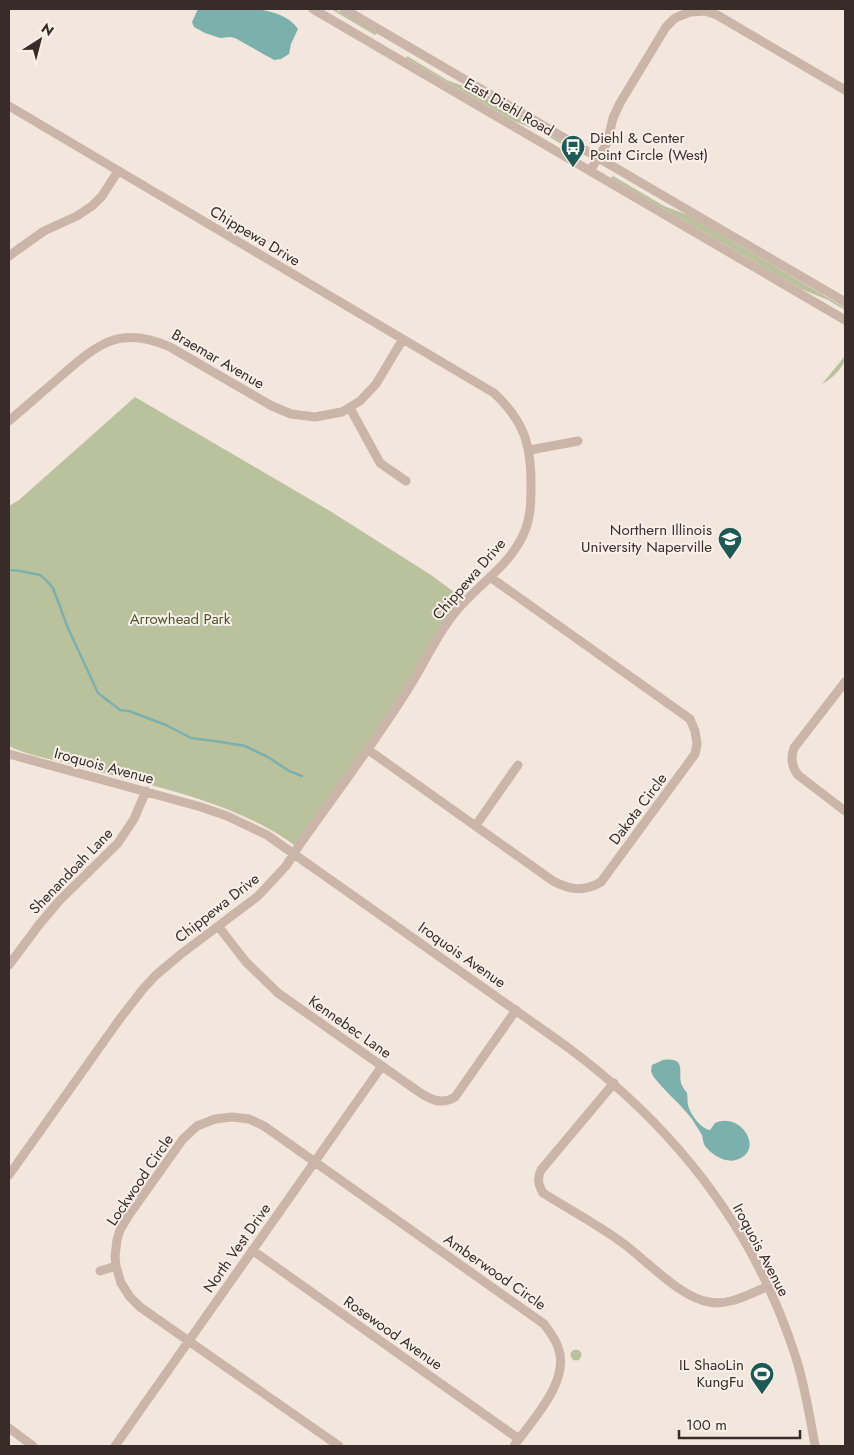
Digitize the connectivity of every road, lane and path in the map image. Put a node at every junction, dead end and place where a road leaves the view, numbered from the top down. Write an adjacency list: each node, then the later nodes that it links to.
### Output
1 (314, 9): 6 (street, East Diehl Road)
2 (344, 9): 5 (street, East Diehl Road)
3 (845, 90): 5 (street)
4 (9, 106): 7 (street, Chippewa Drive)
5 (598, 158): 6 (street); 9 (street, East Diehl Road)
6 (590, 171): 10 (street, East Diehl Road)
7 (118, 172): 8 (street); 11 (street, Chippewa Drive)
8 (9, 256)
9 (845, 302)
10 (845, 320)
11 (403, 339): 12 (street, Braemar Avenue); 15 (street, Chippewa Drive)
12 (350, 408): 13 (street, Braemar Avenue); 16 (street)
13 (9, 421)
14 (578, 441): 15 (street)
15 (530, 450): 17 (street, Chippewa Drive)
16 (406, 481)
17 (490, 577): 19 (street, Chippewa Drive); 24 (street, Dakota Circle)
18 (845, 682): 23 (street)
19 (367, 749): 24 (street, Dakota Circle); 25 (street, Chippewa Drive)
20 (9, 754): 22 (street, Iroquois Avenue)
21 (518, 764): 24 (street)
22 (146, 791): 25 (street, Iroquois Avenue); 27 (street, Shenandoah Lane)
23 (845, 811)
24 (476, 825)
25 (294, 853): 26 (street, Chippewa Drive); 28 (street, Iroquois Avenue)
26 (218, 926): 29 (street, Kennebec Lane); 32 (street, Chippewa Drive)
27 (9, 965)
28 (516, 1010): 29 (street, Kennebec Lane); 30 (street, Iroquois Avenue)
29 (382, 1066): 31 (street, North Vest Drive)
30 (614, 1083): 36 (street, Iroquois Avenue); 36 (street)
31 (314, 1161): 33 (street, North Vest Drive); 34 (street, Lockwood Circle); 39 (street, Amberwood Circle)
32 (9, 1175)
33 (252, 1250): 37 (street, North Vest Drive); 39 (street, Rosewood Avenue)
34 (116, 1266): 35 (street); 37 (street, Lockwood Circle)
35 (100, 1271)
36 (767, 1287): 43 (street, Iroquois Avenue)
37 (188, 1341): 41 (street, North Vest Drive); 42 (street)
38 (9, 1428): 40 (street)
39 (516, 1443)
40 (34, 1446)
41 (115, 1446)
42 (339, 1446)
43 (815, 1446)

